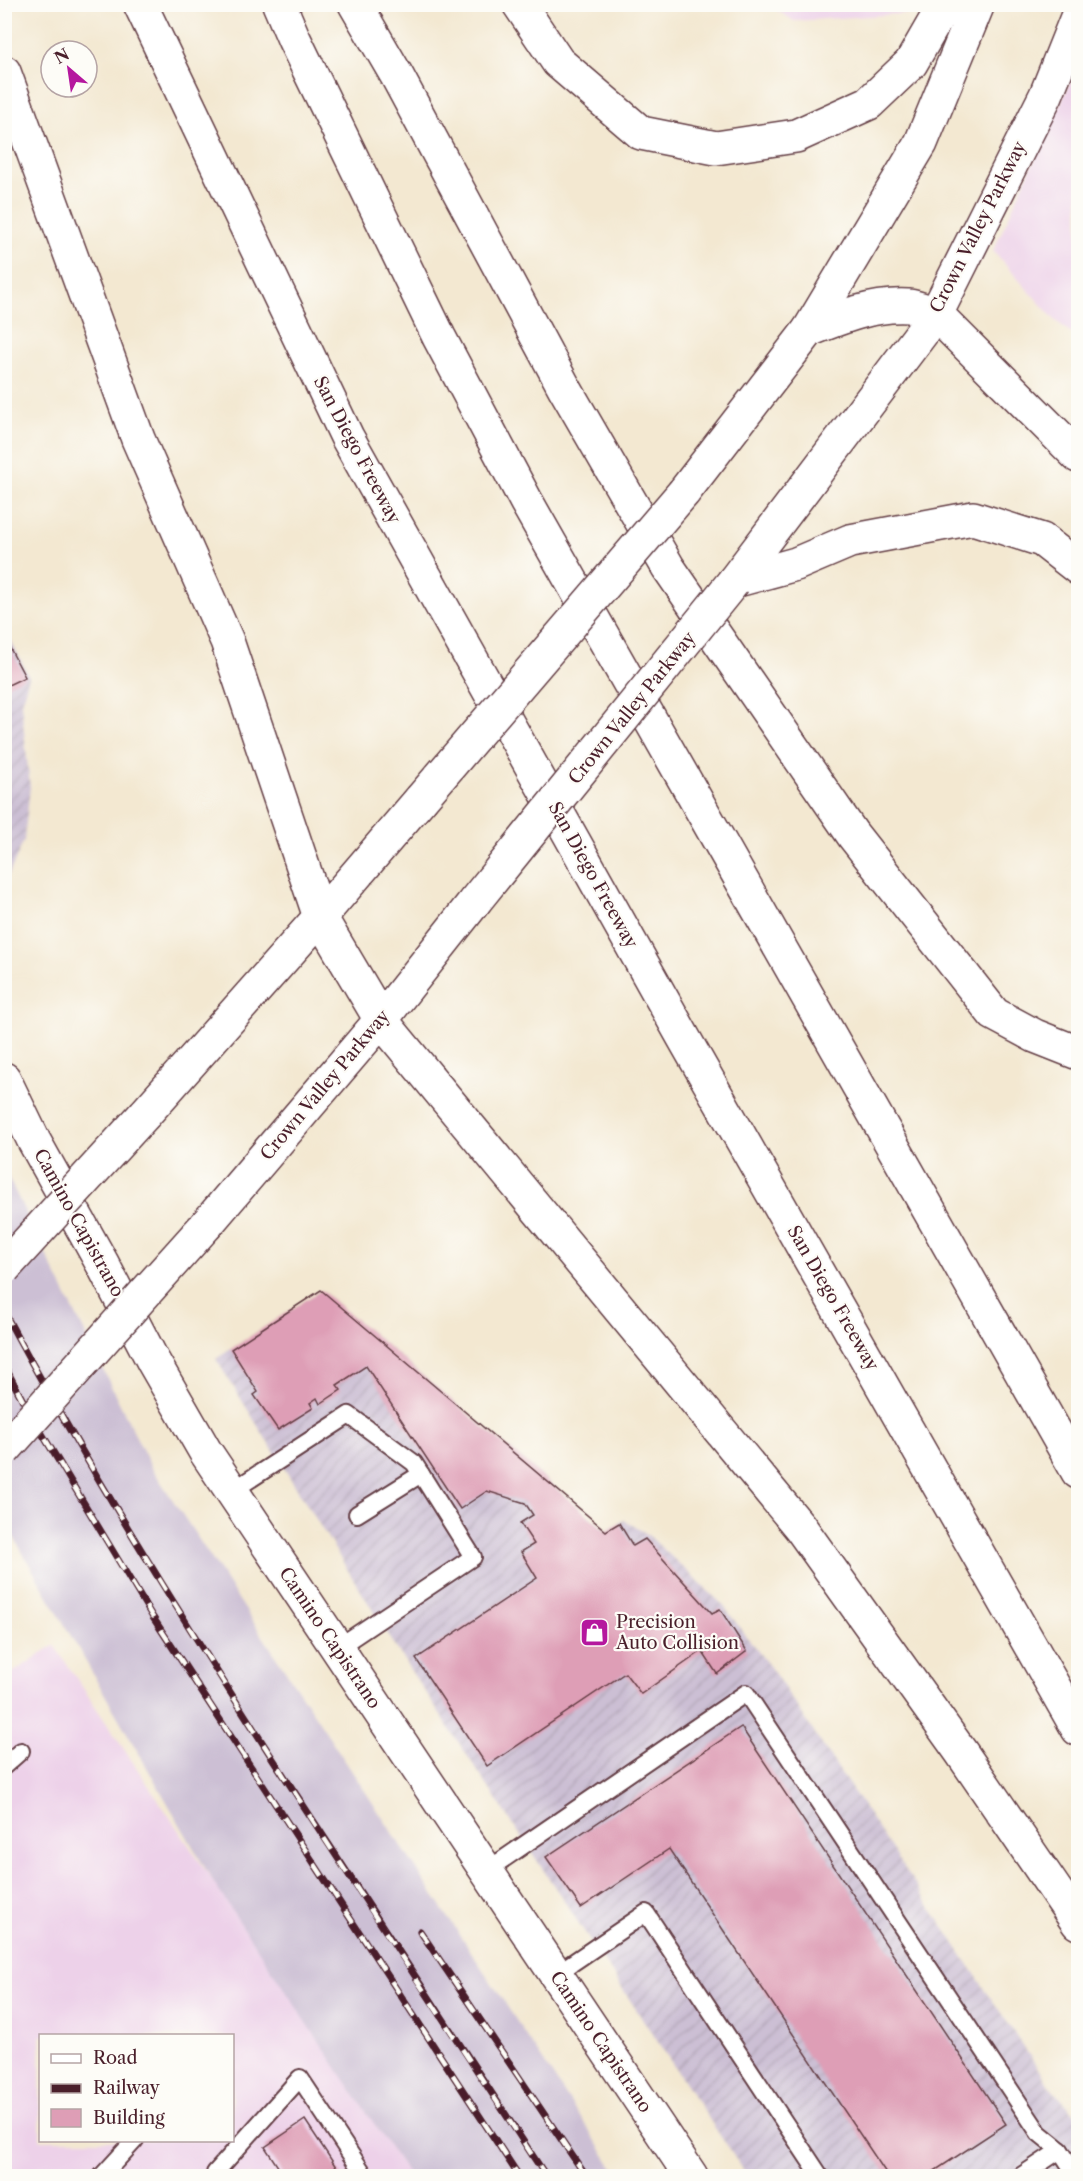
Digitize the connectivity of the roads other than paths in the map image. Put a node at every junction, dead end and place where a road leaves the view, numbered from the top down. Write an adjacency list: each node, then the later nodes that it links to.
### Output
1 (140, 4): 25 (main road, San Diego Freeway)
2 (279, 4): 20 (main road)
3 (355, 4): 16 (main road)
4 (519, 4): 5 (main road)
5 (945, 4)
6 (978, 4): 10 (main road)
7 (1078, 15): 9 (main road, Crown Valley Parkway)
8 (4, 72): 14 (main road)
9 (936, 314): 10 (main road); 11 (main road); 13 (main road, Crown Valley Parkway)
10 (809, 330): 14 (main road, bridge)
11 (1078, 456)
12 (1078, 568): 13 (main road)
13 (734, 581): 15 (main road, Crown Valley Parkway, bridge)
14 (320, 917): 15 (main road); 18 (main road, bridge)
15 (381, 1020): 19 (main road, Crown Valley Parkway, bridge); 29 (main road)
16 (1078, 1053)
17 (4, 1079): 22 (main road, Camino Capistrano)
18 (4, 1268)
19 (4, 1450)
20 (1078, 1472)
21 (421, 1474): 22 (lane); 23 (lane); 24 (lane)
22 (232, 1491): 24 (main road, Camino Capistrano)
23 (357, 1514)
24 (337, 1648): 28 (main road, Camino Capistrano)
25 (1078, 1729)
26 (21, 1751): 27 (lane)
27 (4, 1766)
28 (486, 1871): 30 (main road, Camino Capistrano); 32 (lane)
29 (1078, 1923)
30 (556, 1974): 36 (main road, Camino Capistrano); 37 (lane)
31 (133, 2142): 33 (lane)
32 (1060, 2150): 38 (lane); 39 (lane)
33 (102, 2176)
34 (215, 2176): 35 (lane)
35 (365, 2176)
36 (691, 2176)
37 (820, 2176)
38 (1021, 2176)
39 (1077, 2176)

